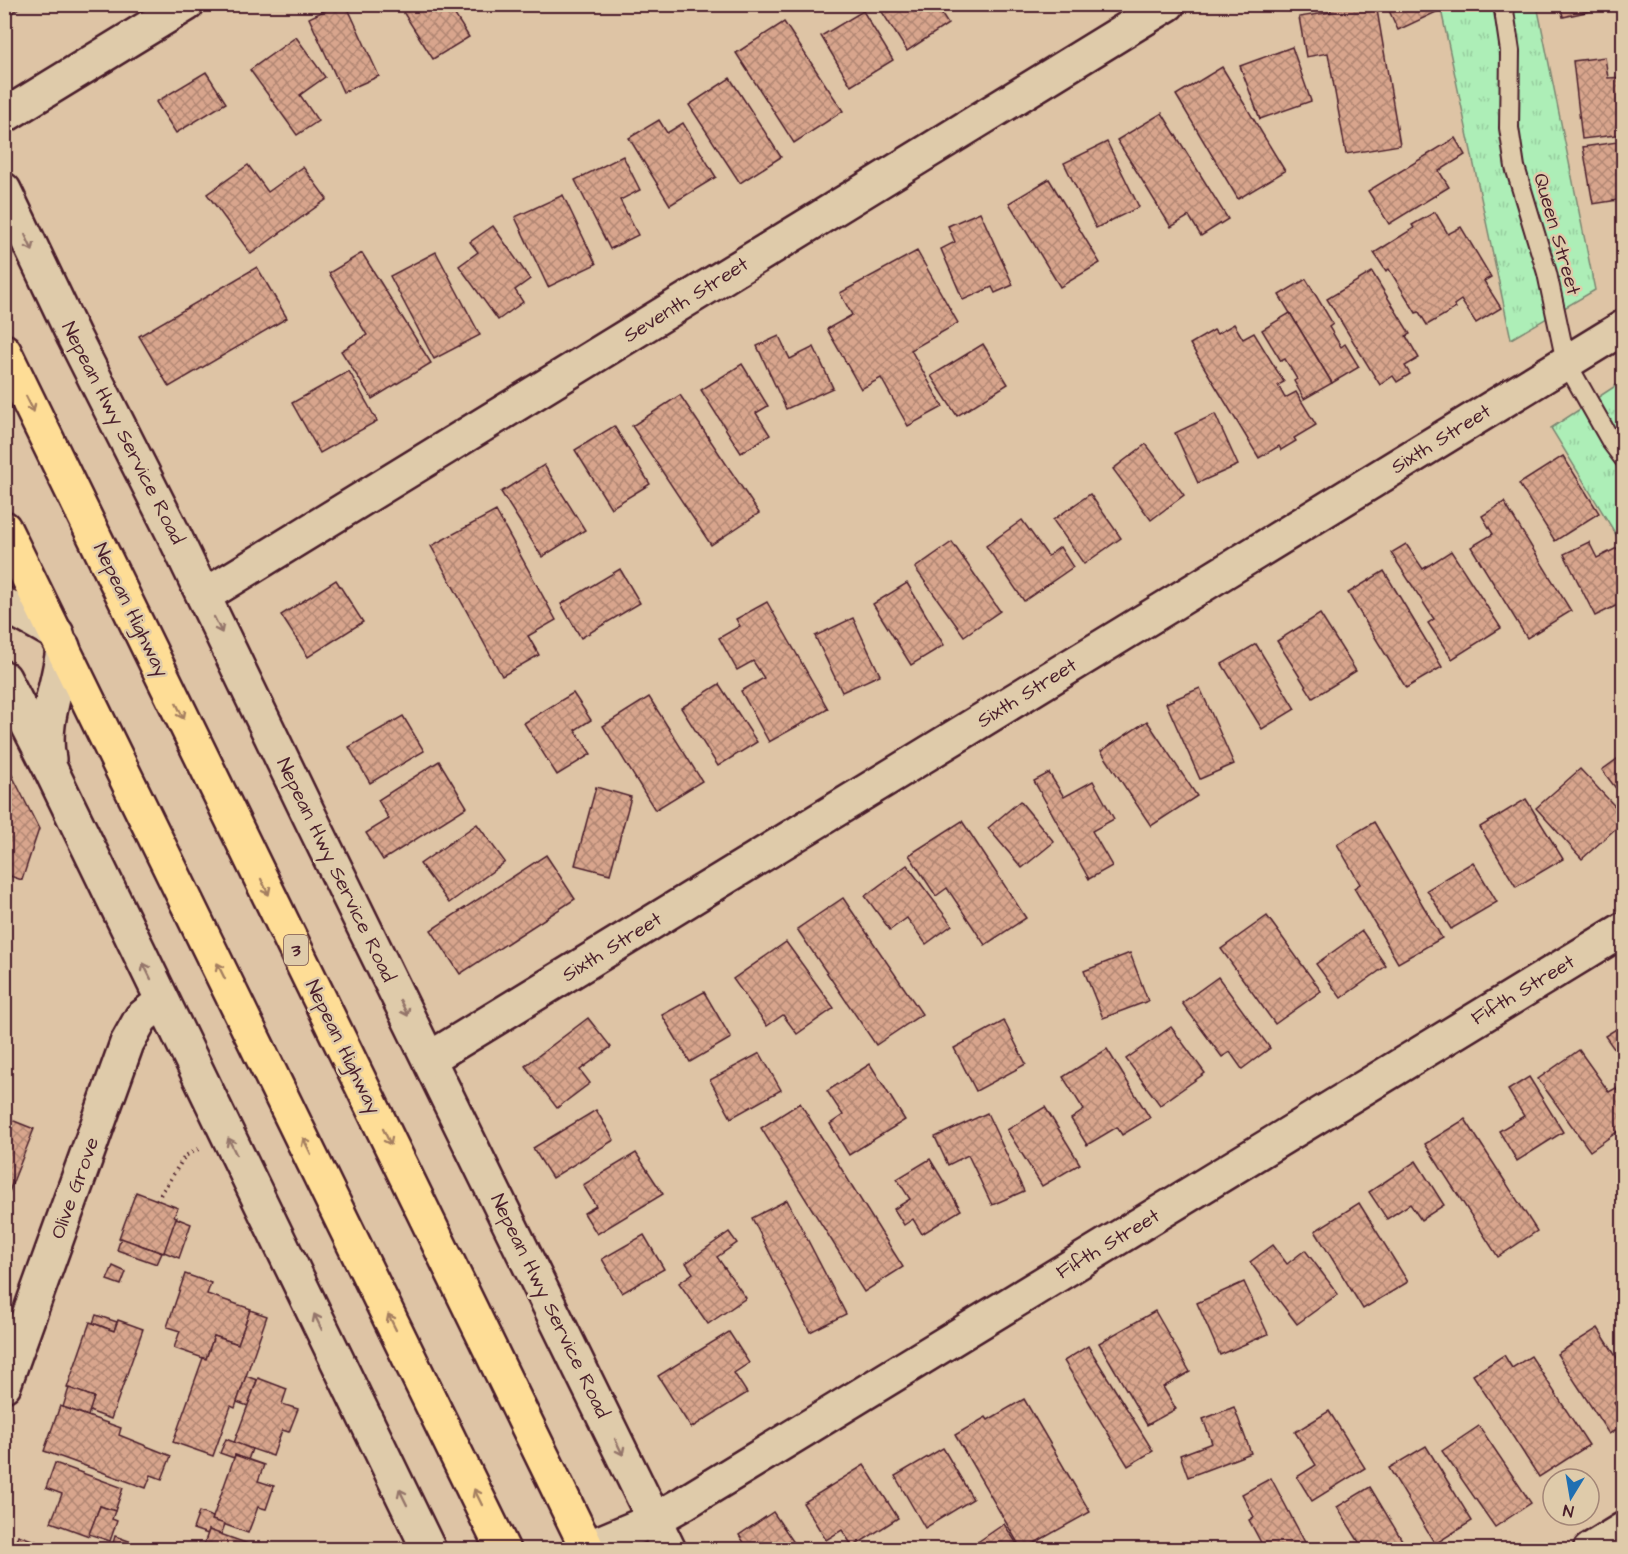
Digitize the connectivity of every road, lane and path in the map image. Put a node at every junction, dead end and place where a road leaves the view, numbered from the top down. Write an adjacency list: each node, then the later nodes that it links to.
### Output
1 (187, 4): 4 (street)
2 (1168, 4): 11 (street, Seventh Street)
3 (1503, 4): 8 (lane, Queen Street)
4 (4, 116)
5 (4, 190): 11 (street, Nepean Hwy Service Road, one-way to 11)
6 (1623, 327): 8 (street, Sixth Street)
7 (4, 351): 24 (highway, Nepean Highway / 3, one-way to 24)
8 (1566, 362): 9 (lane, Queen Street); 18 (street, Sixth Street)
9 (1623, 459)
10 (4, 528): 13 (highway)
11 (204, 596): 18 (street, Nepean Hwy Service Road, one-way to 18)
12 (4, 604): 13 (street)
13 (60, 640): 15 (street); 26 (highway, one-way to 13)
14 (4, 678): 15 (street)
15 (51, 770): 17 (street, one-way to 15)
16 (1623, 929): 22 (street, Fifth Street)
17 (162, 1001): 21 (street, Olive Grove); 25 (street, one-way to 17)
18 (429, 1059): 22 (street, Nepean Hwy Service Road, one-way to 22)
19 (199, 1149): 20 (path)
20 (157, 1200)
21 (4, 1384)
22 (654, 1520): 24 (street, Fifth Street); 27 (street, Nepean Hwy Service Road)
23 (1623, 1529): 28 (street)
24 (586, 1549)
25 (429, 1550)
26 (503, 1550)
27 (669, 1550)
28 (1590, 1550)

